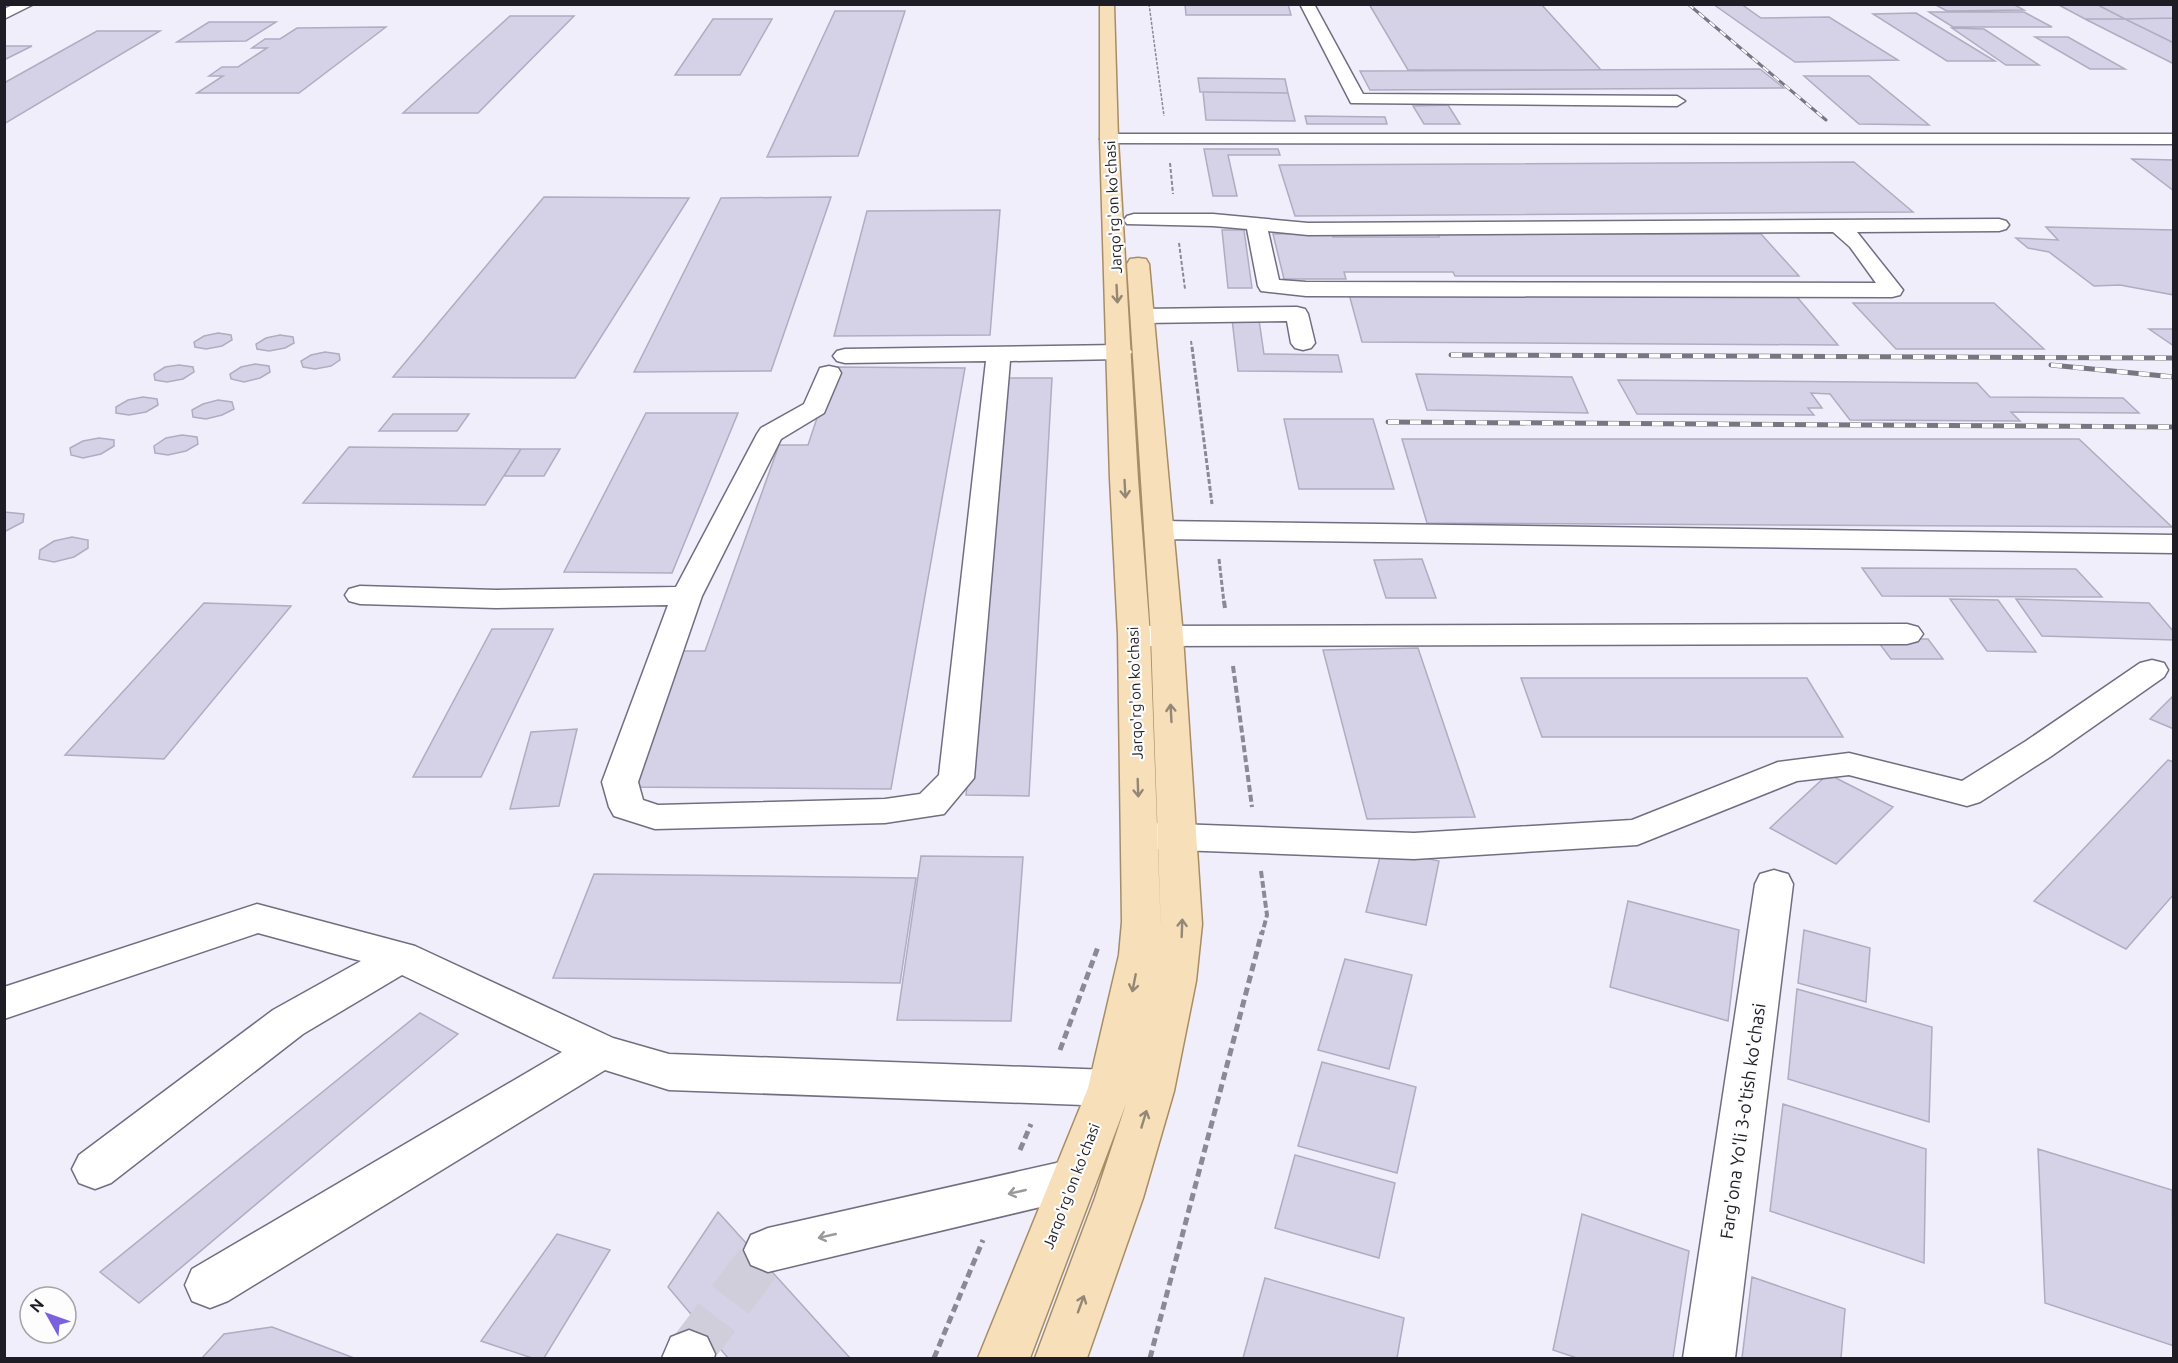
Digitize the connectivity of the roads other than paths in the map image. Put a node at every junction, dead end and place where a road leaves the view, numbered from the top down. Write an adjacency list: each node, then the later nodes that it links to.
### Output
1 (27, 4): 5 (street)
2 (1107, 4): 7 (main road, Jarqo'rg'on ko'chasi)
3 (1122, 4): 7 (main road, Jarqo'rg'on ko'chasi)
4 (1307, 4): 6 (street)
5 (6, 14)
6 (1677, 101)
7 (1118, 139): 8 (street); 9 (main road, Jarqo'rg'on ko'chasi); 15 (main road, Jarqo'rg'on ko'chasi, one-way to 15)
8 (2174, 139)
9 (1134, 220): 11 (street); 13 (main road, Jarqo'rg'on ko'chasi)
10 (1999, 225): 12 (street)
11 (1257, 226): 12 (street); 12 (street)
12 (1838, 226)
13 (1142, 316): 14 (street); 17 (main road, Jarqo'rg'on ko'chasi)
14 (1303, 343)
15 (1120, 352): 16 (street); 22 (main road, Jarqo'rg'on ko'chasi, one-way to 22)
16 (999, 354): 20 (street); 20 (street)
17 (1158, 530): 18 (street); 23 (main road, Jarqo'rg'on ko'chasi)
18 (2174, 544)
19 (360, 595): 20 (street)
20 (687, 597)
21 (1907, 634): 23 (street)
22 (1134, 636): 23 (street); 25 (main road, Jarqo'rg'on ko'chasi, one-way to 25)
23 (1167, 636): 26 (main road, Jarqo'rg'on ko'chasi, one-way to 23)
24 (2152, 670): 26 (street)
25 (1140, 836): 26 (street); 31 (main road, Jarqo'rg'on ko'chasi, one-way to 31)
26 (1178, 837): 37 (main road, Jarqo'rg'on ko'chasi, one-way to 26)
27 (1774, 884): 38 (street, Farg'ona Yo'li 3-o'tish ko'chasi)
28 (401, 957): 29 (street); 30 (street); 32 (street)
29 (4, 1003)
30 (600, 1051): 31 (street); 35 (street)
31 (1110, 1088): 33 (main road, Jarqo'rg'on ko'chasi)
32 (95, 1169)
33 (1074, 1179): 34 (street, one-way to 34); 36 (main road, Jarqo'rg'on ko'chasi)
34 (768, 1250)
35 (210, 1285)
36 (1004, 1359)
37 (1061, 1359)
38 (1709, 1359)

